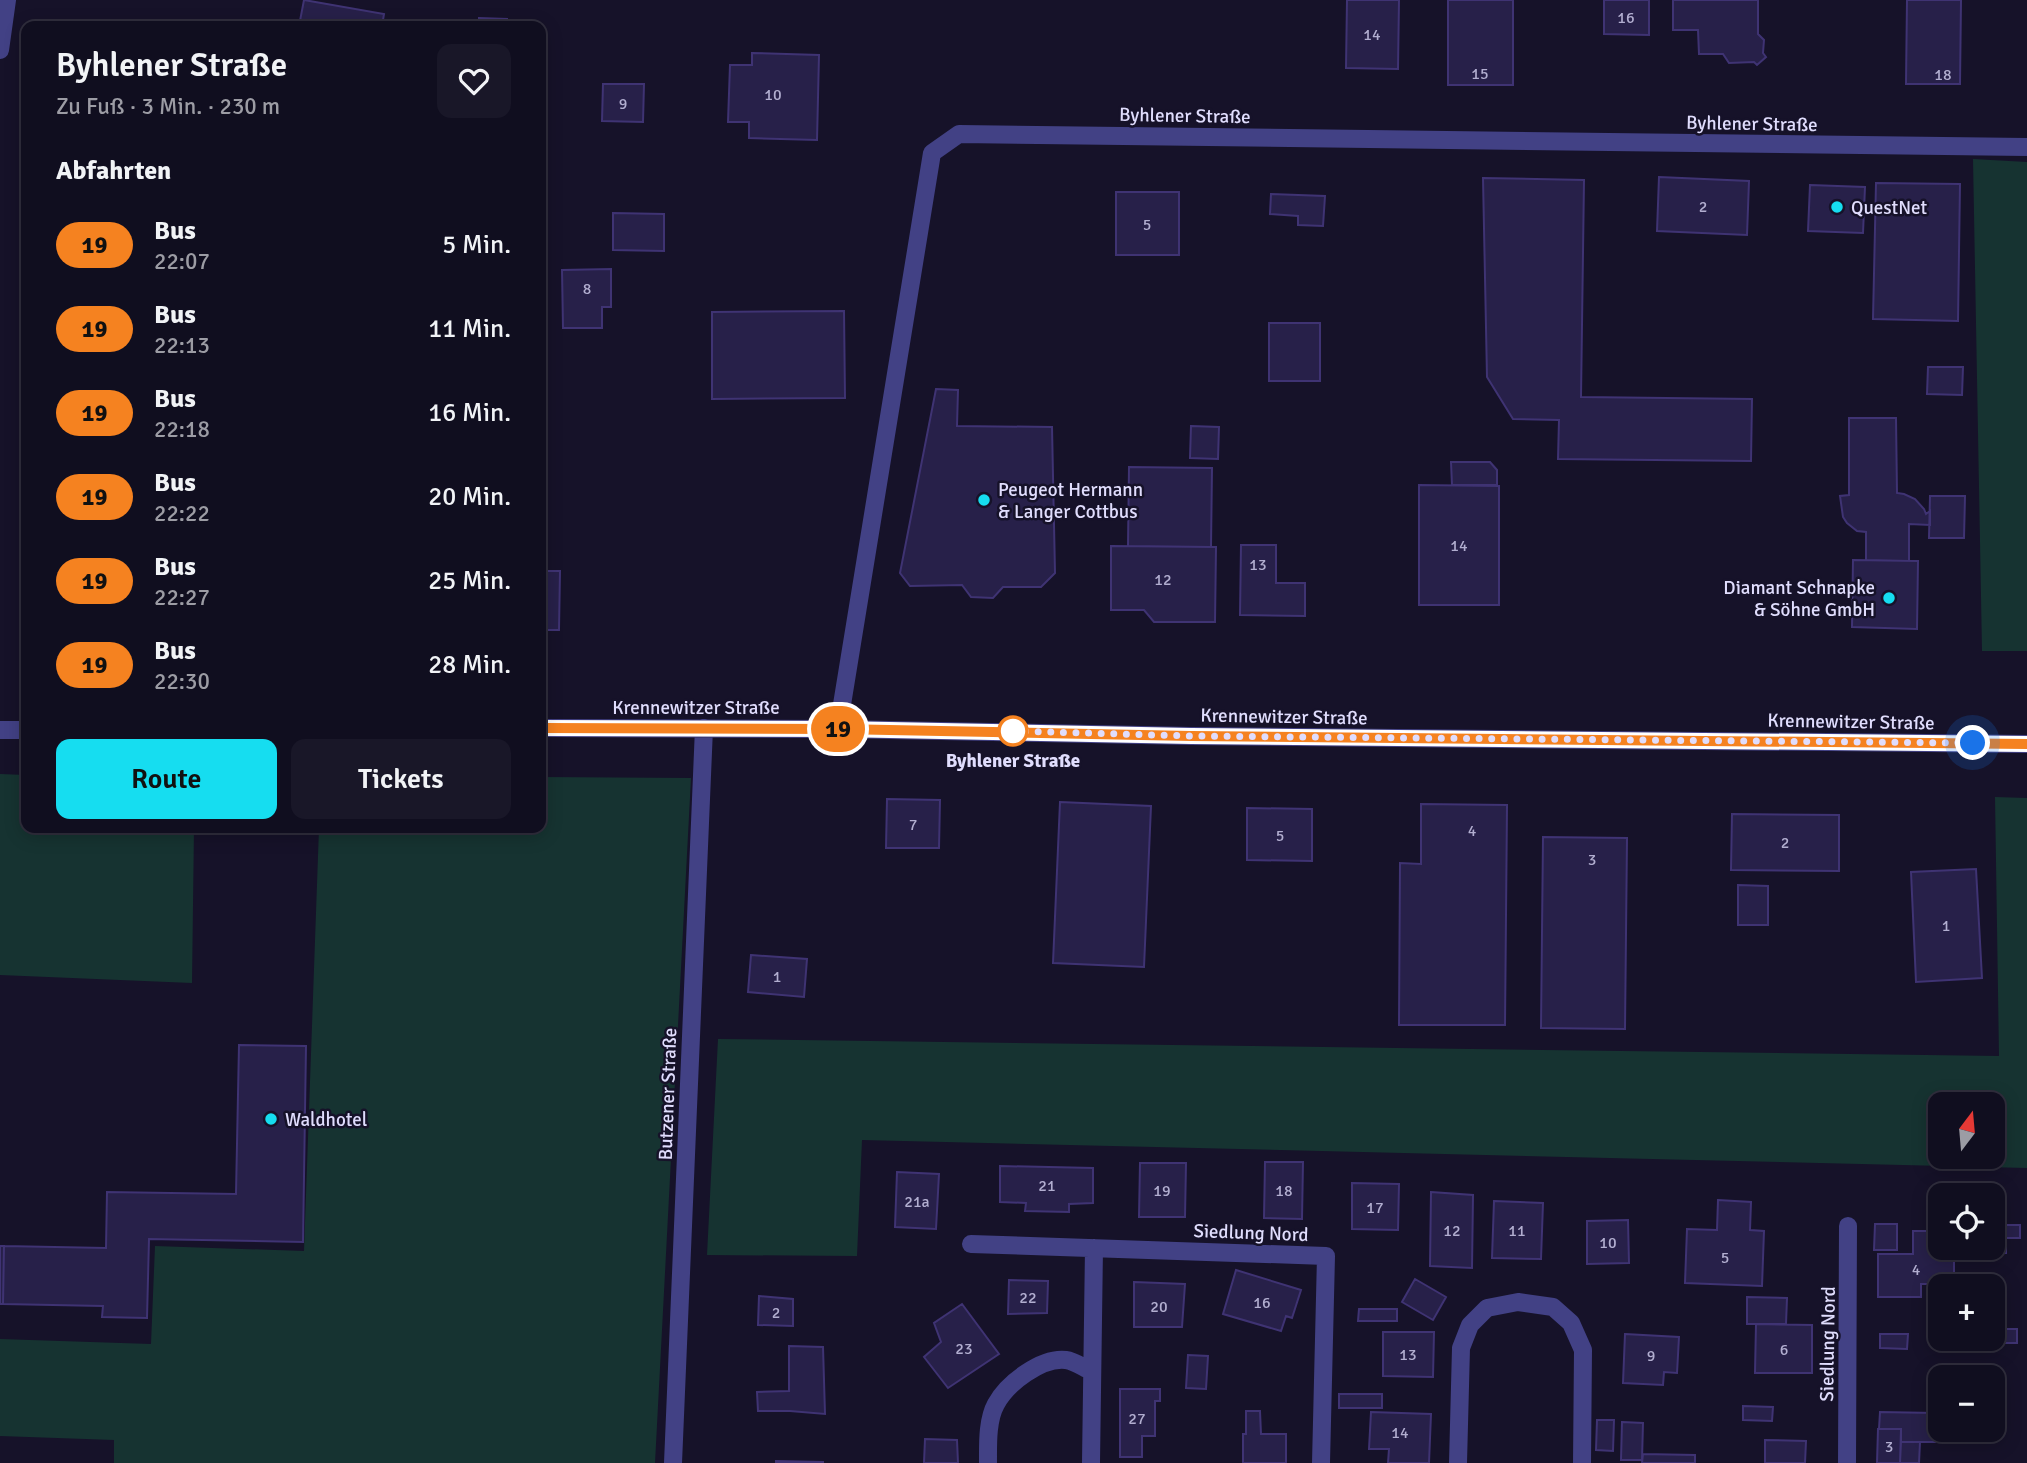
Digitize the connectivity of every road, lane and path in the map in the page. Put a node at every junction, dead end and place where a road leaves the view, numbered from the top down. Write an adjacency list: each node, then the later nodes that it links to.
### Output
1 (7, 0): 2 (street)
2 (0, 50)
3 (2027, 147): 6 (street, Byhlener Straße)
4 (704, 727): 5 (street, Krennewitzer Straße); 6 (street, Krennewitzer Straße); 14 (street, Butzener Straße)
5 (546, 728)
6 (838, 729): 9 (street, Krennewitzer Straße)
7 (0, 730): 8 (street)
8 (21, 730)
9 (2027, 744)
10 (1848, 1226): 20 (street, Siedlung Nord)
11 (971, 1244): 12 (street, Siedlung Nord)
12 (1094, 1248): 13 (street); 17 (street, Siedlung Nord)
13 (1091, 1371): 15 (street); 16 (street)
14 (673, 1463)
15 (988, 1463)
16 (1091, 1463)
17 (1321, 1463)
18 (1458, 1463): 19 (street)
19 (1582, 1463)
20 (1847, 1463)

